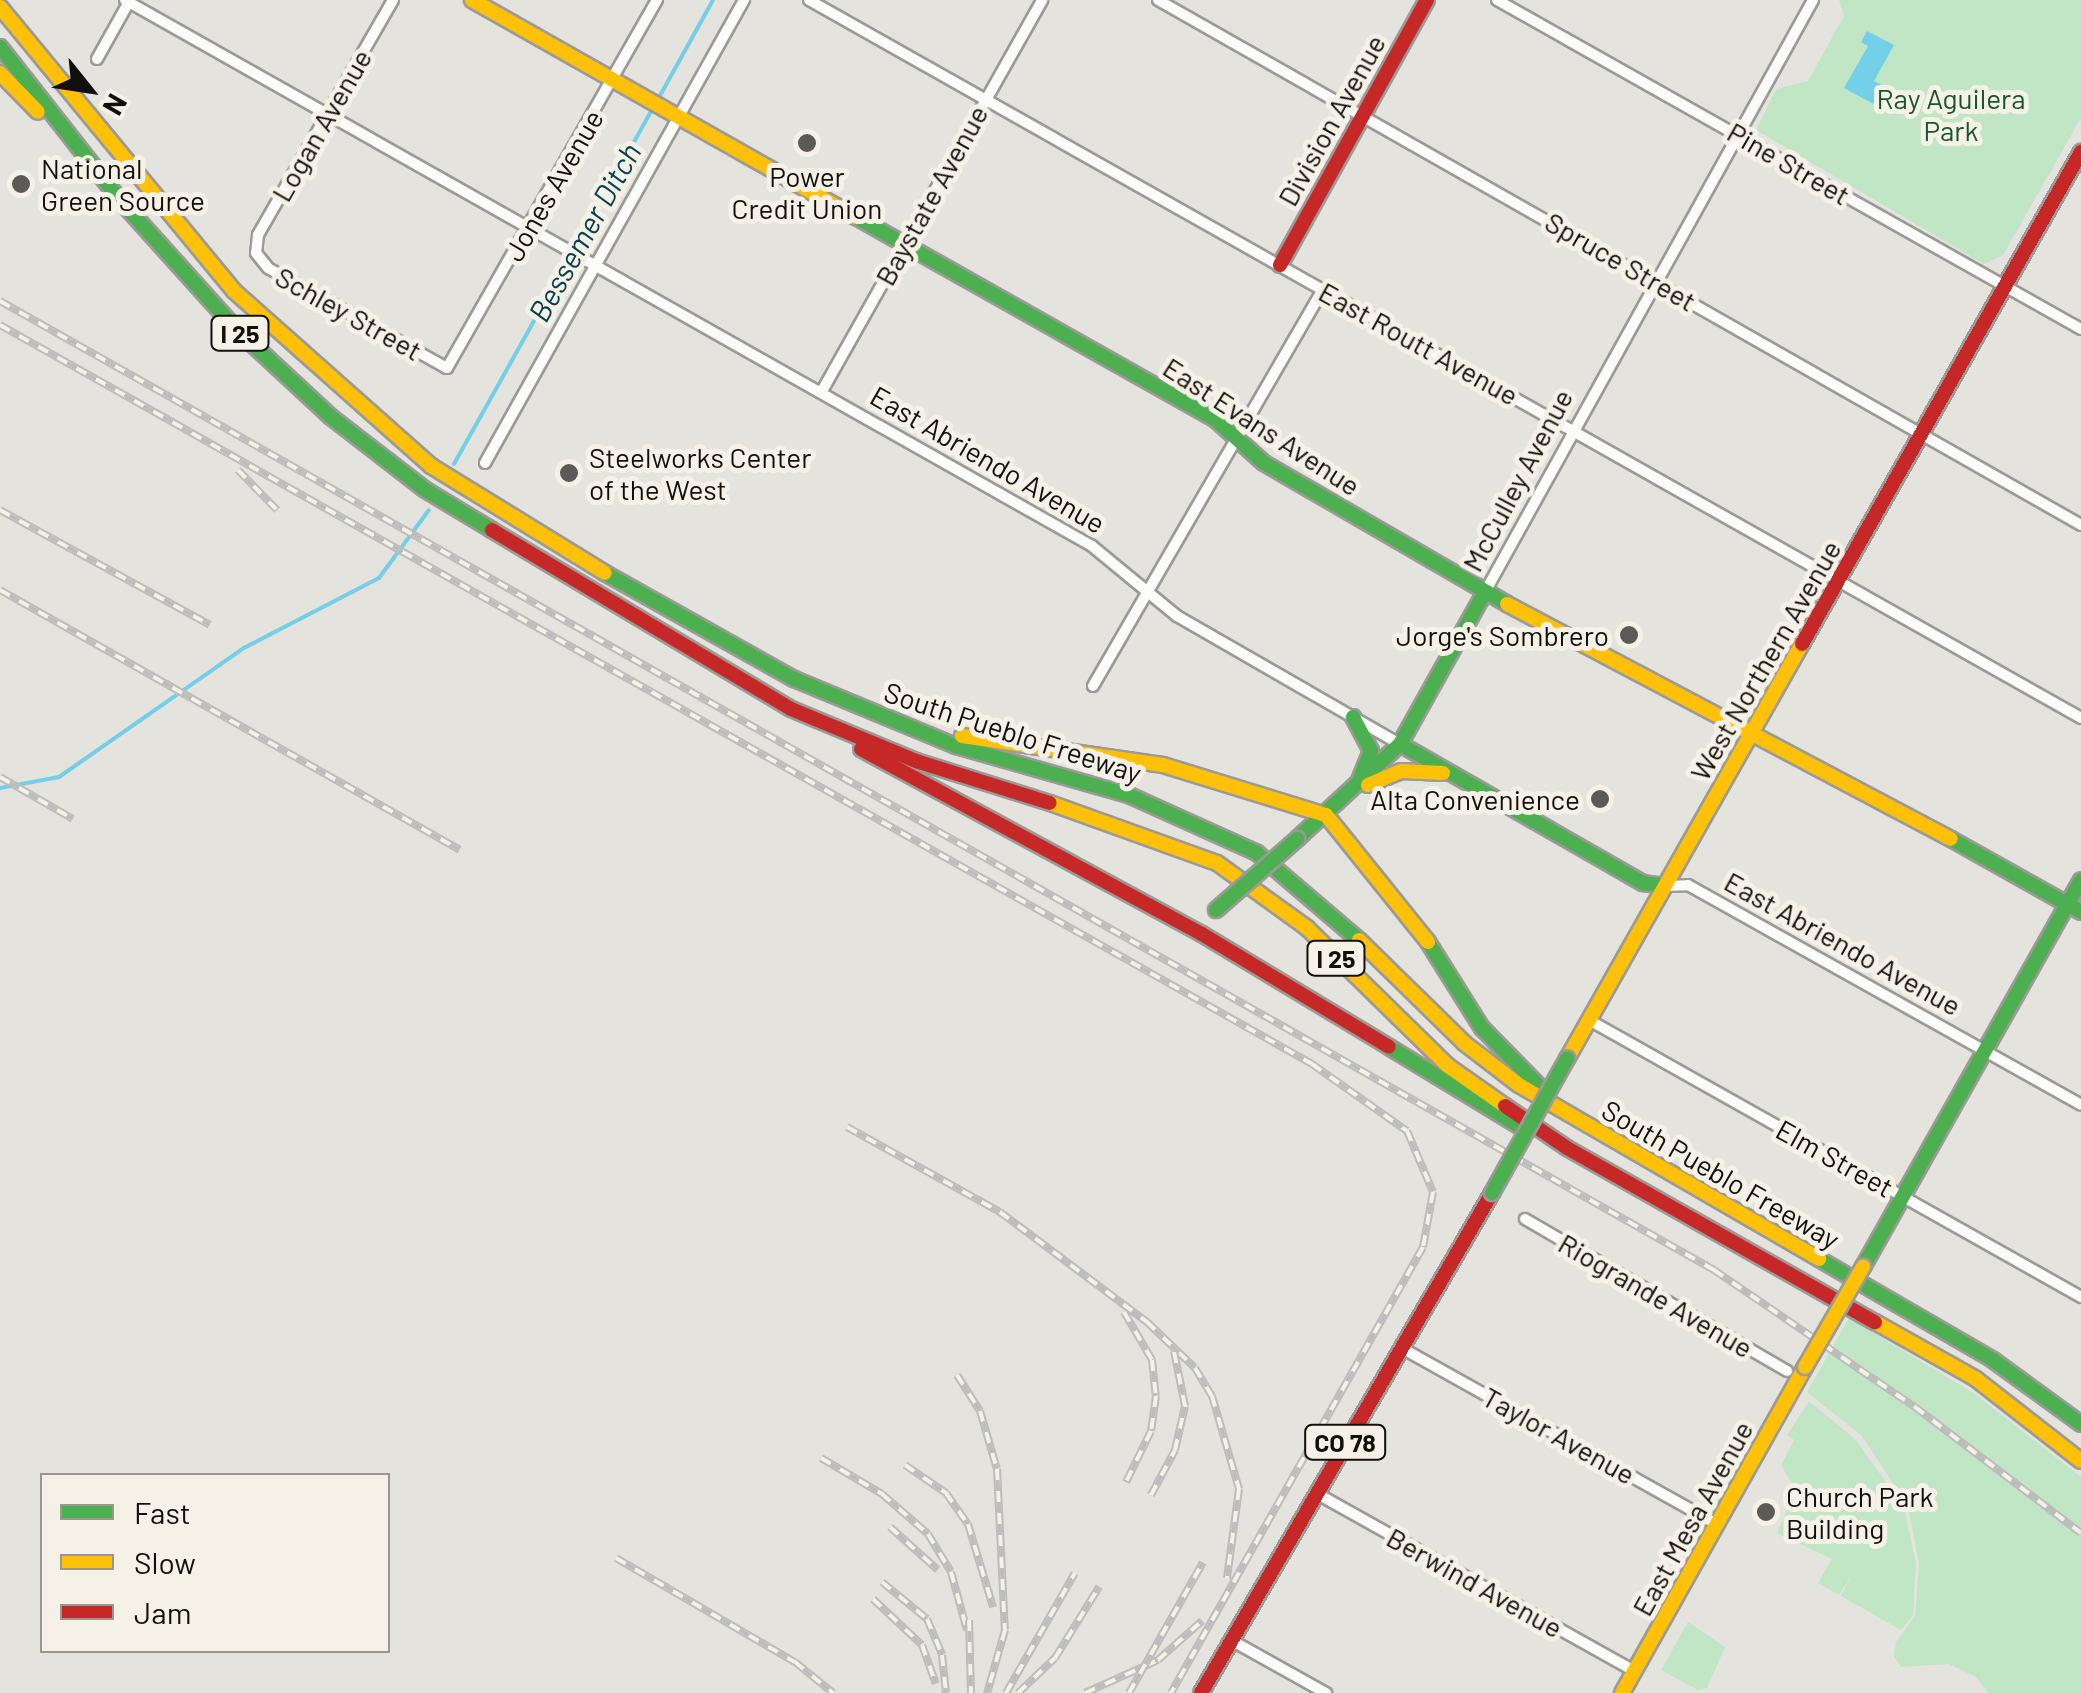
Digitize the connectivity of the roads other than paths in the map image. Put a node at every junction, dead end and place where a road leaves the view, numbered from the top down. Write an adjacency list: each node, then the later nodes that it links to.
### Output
1 (393, 0): 18 (street, Logan Avenue)
2 (472, 0): 16 (main road, East Evans Avenue)
3 (657, 0): 16 (street, Jones Avenue)
4 (744, 0): 20 (street)
5 (808, 0): 17 (street, East Routt Avenue)
6 (1042, 0): 17 (street, Baystate Avenue)
7 (1158, 0): 19 (street, Spruce Street)
8 (1427, 0): 19 (main road, Division Avenue)
9 (1497, 0): 21 (street, Pine Street)
10 (1813, 0): 21 (street, McCulley Avenue)
11 (128, 1): 14 (street); 18 (street, East Abriendo Avenue)
12 (0, 7): 45 (main road, South Pueblo Freeway / I 25)
13 (0, 47): 23 (main road, South Pueblo Freeway / I 25)
14 (97, 59)
15 (0, 73): 23 (main road)
16 (614, 78): 20 (main road, East Evans Avenue); 24 (street, Jones Avenue)
17 (986, 98): 25 (street, Baystate Avenue); 28 (street, East Routt Avenue)
18 (328, 112): 24 (street, East Abriendo Avenue); 26 (street, Logan Avenue)
19 (1362, 114): 28 (main road, Division Avenue); 29 (street, Spruce Street)
20 (679, 115): 25 (main road, East Evans Avenue); 27 (street)
21 (1736, 132): 29 (street, McCulley Avenue); 30 (street, Pine Street)
22 (2081, 152): 30 (main road, West Northern Avenue / CO 78)
23 (120, 199): 44 (main road, South Pueblo Freeway / I 25)
24 (530, 226): 27 (street, East Abriendo Avenue); 33 (street, Jones Avenue)
25 (904, 242): 34 (street, Baystate Avenue); 37 (main road, East Evans Avenue)
26 (256, 252): 33 (street, Schley Street)
27 (597, 263): 34 (street, East Abriendo Avenue); 38 (street)
28 (1280, 265): 31 (street, East Routt Avenue)
29 (1653, 279): 35 (street, McCulley Avenue); 36 (street, Spruce Street)
30 (2006, 287): 32 (street, Pine Street); 36 (main road, West Northern Avenue / CO 78)
31 (1323, 289): 35 (street, East Routt Avenue); 37 (street)
32 (2081, 328)
33 (447, 368)
34 (822, 391): 42 (street, East Abriendo Avenue)
35 (1573, 430): 40 (street, East Routt Avenue); 41 (street, McCulley Avenue)
36 (1922, 434): 39 (street, Spruce Street); 40 (main road, West Northern Avenue / CO 78)
37 (1238, 437): 41 (main road, East Evans Avenue); 42 (street)
38 (485, 463)
39 (2081, 524)
40 (1840, 579): 47 (street, East Routt Avenue); 48 (main road, West Northern Avenue / CO 78)
41 (1485, 592): 48 (main road, East Evans Avenue); 49 (main road, McCulley Avenue)
42 (1149, 594): 43 (street); 46 (street, East Abriendo Avenue)
43 (1093, 686)
44 (791, 709): 57 (main road); 62 (main road, South Pueblo Freeway / I 25)
45 (876, 716): 52 (main road); 61 (main road, South Pueblo Freeway / I 25)
46 (1353, 717): 49 (street, East Abriendo Avenue); 51 (main road)
47 (2081, 718)
48 (1752, 734): 54 (main road, West Northern Avenue / CO 78); 55 (main road, East Evans Avenue)
49 (1400, 744): 50 (main road, East Abriendo Avenue); 51 (main road, McCulley Avenue)
50 (1453, 774): 51 (main road); 54 (main road, East Abriendo Avenue)
51 (1354, 792): 52 (main road, McCulley Avenue)
52 (1326, 815): 57 (main road, McCulley Avenue, bridge); 61 (main road)
53 (2081, 880): 55 (main road, East Mesa Avenue)
54 (1664, 886): 58 (main road, West Northern Avenue / CO 78); 59 (street, East Abriendo Avenue)
55 (2067, 904): 56 (main road, East Evans Avenue); 59 (main road, East Mesa Avenue)
56 (2081, 912)
57 (1202, 934): 62 (main road)
58 (1589, 1020): 63 (street, Elm Street); 66 (main road, West Northern Avenue / CO 78, bridge)
59 (1985, 1051): 60 (street, East Abriendo Avenue); 63 (main road, East Mesa Avenue)
60 (2081, 1105)
61 (1594, 1128): 68 (main road, South Pueblo Freeway / I 25)
62 (1567, 1148): 69 (main road, South Pueblo Freeway / I 25)
63 (1903, 1196): 65 (street, Elm Street); 71 (main road, East Mesa Avenue, bridge)
64 (1525, 1219): 67 (street, Riogrande Avenue)
65 (2081, 1297)
66 (1400, 1347): 70 (main road, CO 78); 71 (street, Taylor Avenue)
67 (1788, 1371)
68 (2081, 1424)
69 (2081, 1461)
70 (1316, 1493): 72 (main road, CO 78); 73 (street, Berwind Avenue)
71 (1717, 1524): 73 (main road, East Mesa Avenue)
72 (1231, 1640): 74 (main road, CO 78); 75 (street)
73 (1634, 1670): 76 (main road, East Mesa Avenue)
74 (1200, 1693)
75 (1326, 1693)
76 (1622, 1693)

